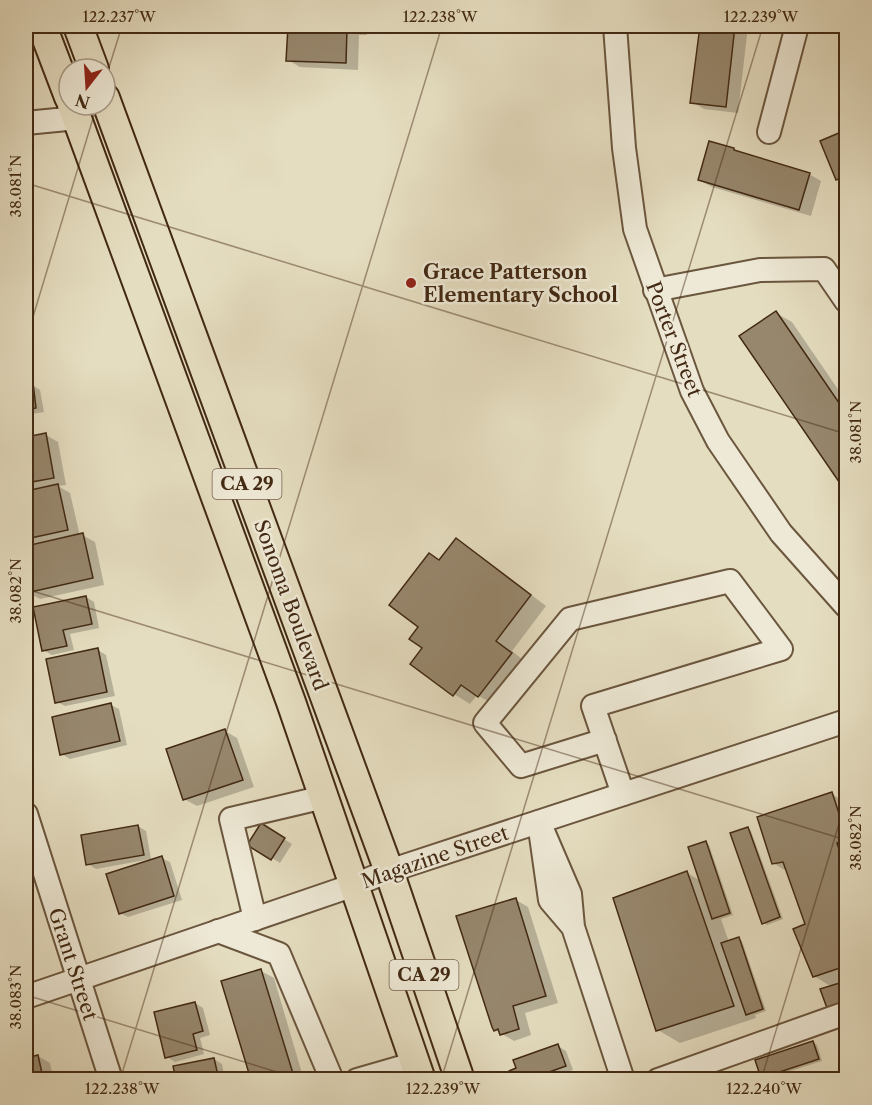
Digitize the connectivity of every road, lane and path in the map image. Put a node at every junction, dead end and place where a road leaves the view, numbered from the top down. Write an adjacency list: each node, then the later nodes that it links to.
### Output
1 (42, 26): 6 (main road, Sonoma Boulevard / CA 29)
2 (78, 26): 5 (main road)
3 (615, 26): 12 (street, Porter Street)
4 (797, 26): 11 (street)
5 (90, 57)
6 (57, 65)
7 (57, 112): 10 (street)
8 (77, 117): 18 (main road, Sonoma Boulevard / CA 29)
9 (112, 117): 21 (main road, Sonoma Boulevard / CA 29)
10 (26, 123)
11 (769, 132)
12 (655, 290): 13 (street); 14 (street, Porter Street)
13 (846, 301)
14 (846, 606)
15 (846, 721): 17 (street, Magazine Street)
16 (605, 740): 16 (street); 17 (street)
17 (623, 794): 20 (street, Magazine Street)
18 (324, 798): 22 (main road, Sonoma Boulevard / CA 29); 23 (street)
19 (26, 814): 25 (street, Grant Street)
20 (539, 822): 21 (street, Magazine Street); 33 (street)
21 (388, 871): 22 (street, Magazine Street); 32 (main road, Sonoma Boulevard / CA 29)
22 (354, 885): 23 (street, Magazine Street); 28 (main road, Sonoma Boulevard / CA 29)
23 (255, 919): 24 (street, Magazine Street)
24 (218, 931): 25 (street, Magazine Street); 30 (street)
25 (78, 979): 26 (street, Magazine Street); 29 (street, Grant Street)
26 (26, 997)
27 (846, 1013): 34 (street)
28 (418, 1071): 31 (street)
29 (111, 1080)
30 (332, 1080)
31 (357, 1080)
32 (460, 1080)
33 (623, 1080)
34 (658, 1080)

